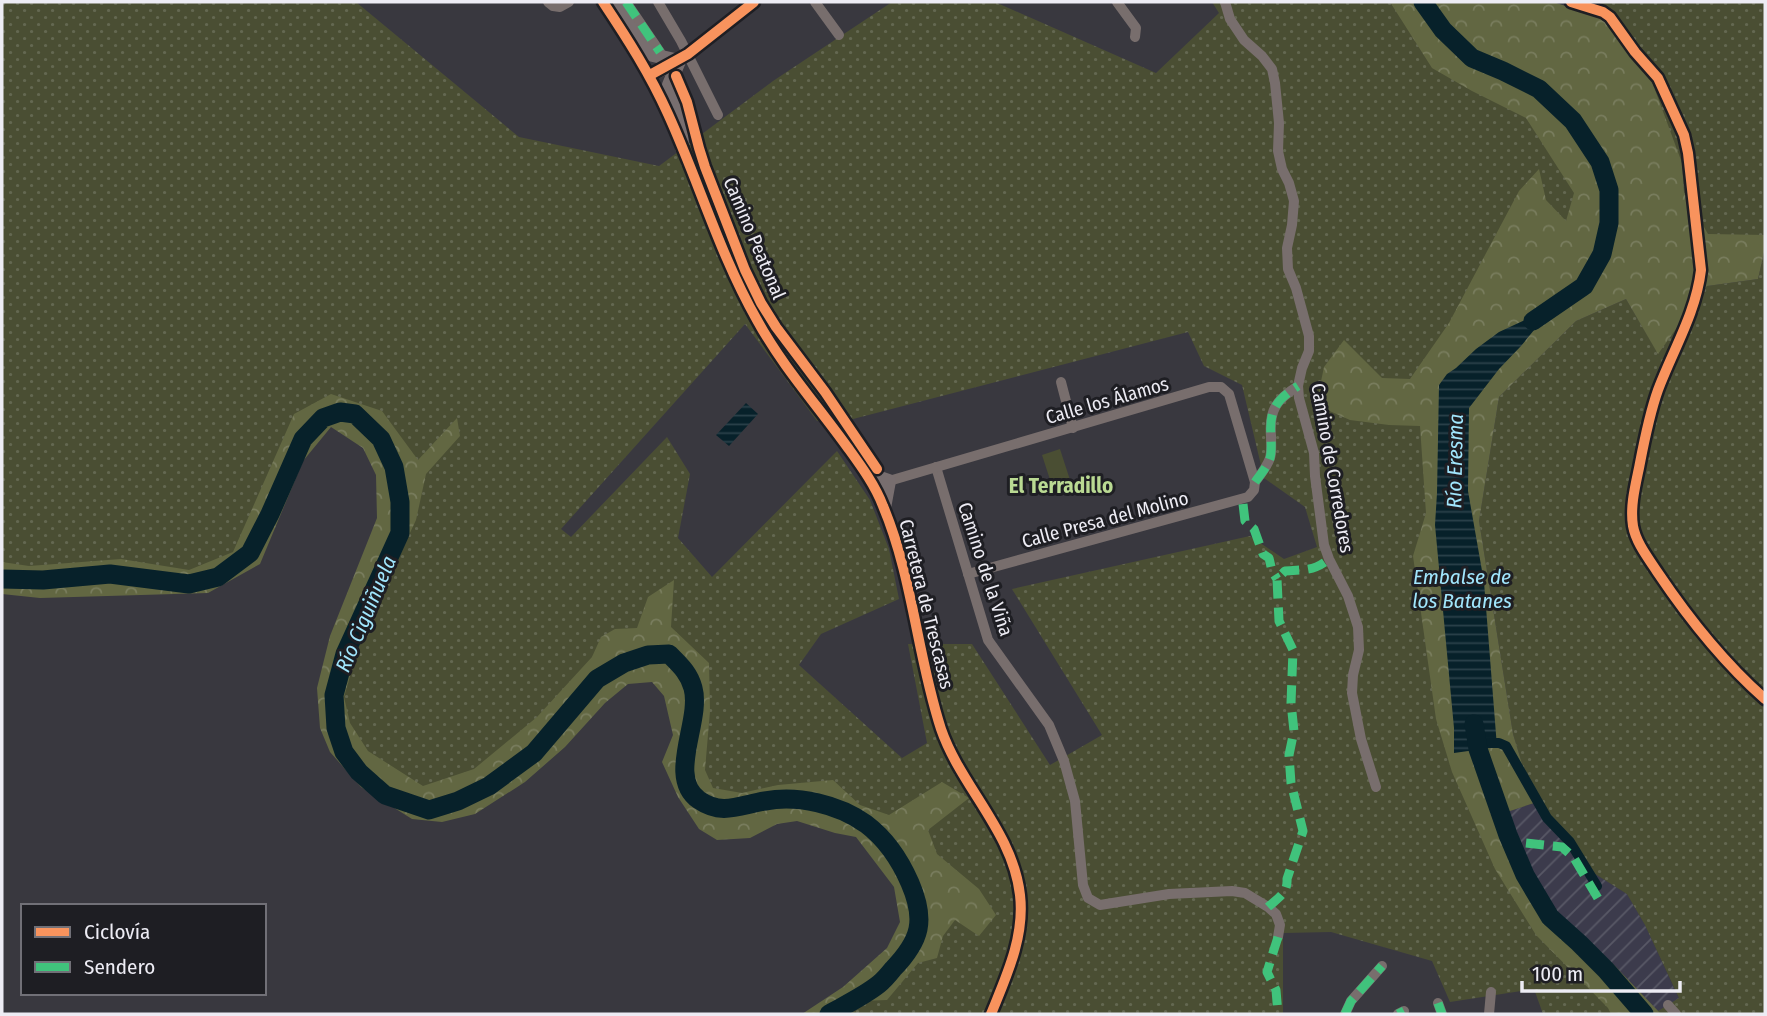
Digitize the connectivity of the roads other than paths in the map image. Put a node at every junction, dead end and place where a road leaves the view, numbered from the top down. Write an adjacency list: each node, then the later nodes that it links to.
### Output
1 (548, 2): 2 (street)
2 (569, 2)
3 (603, 2): 16 (street, Carretera de Trescasas)
4 (613, 2): 15 (main road)
5 (625, 2): 14 (street)
6 (658, 2): 15 (street)
7 (754, 2): 15 (street)
8 (816, 2): 12 (street)
9 (1117, 2): 13 (street)
10 (1226, 2): 21 (street, Camino de Corredores)
11 (1570, 2): 29 (street)
12 (839, 35)
13 (1135, 37)
14 (660, 52)
15 (683, 57): 16 (main road); 18 (street); 19 (main road)
16 (650, 75): 19 (street, Carretera de Trescasas)
17 (676, 76): 24 (street, Camino Peatonal)
18 (718, 115)
19 (682, 148): 24 (street, Carretera de Trescasas)
20 (1061, 382): 22 (street)
21 (1298, 386): 26 (street); 30 (street, Camino de Corredores)
22 (1073, 428): 23 (street, Calle los Álamos); 26 (street, Calle los Álamos)
23 (936, 467): 25 (street, Calle los Álamos); 28 (street, Camino de la Viña)
24 (871, 471): 25 (main road); 27 (street, Carretera de Trescasas)
25 (889, 481): 27 (main road)
26 (1255, 482): 28 (street, Calle Presa del Molino)
27 (884, 508): 35 (street, Carretera de Trescasas)
28 (968, 574): 31 (street, Camino de la Viña)
29 (1765, 699)
30 (1376, 787)
31 (1278, 937)
32 (1382, 966): 36 (street)
33 (1491, 992): 37 (street)
34 (1668, 1005): 38 (street)
35 (991, 1014)
36 (1345, 1014)
37 (1489, 1014)
38 (1676, 1014)

